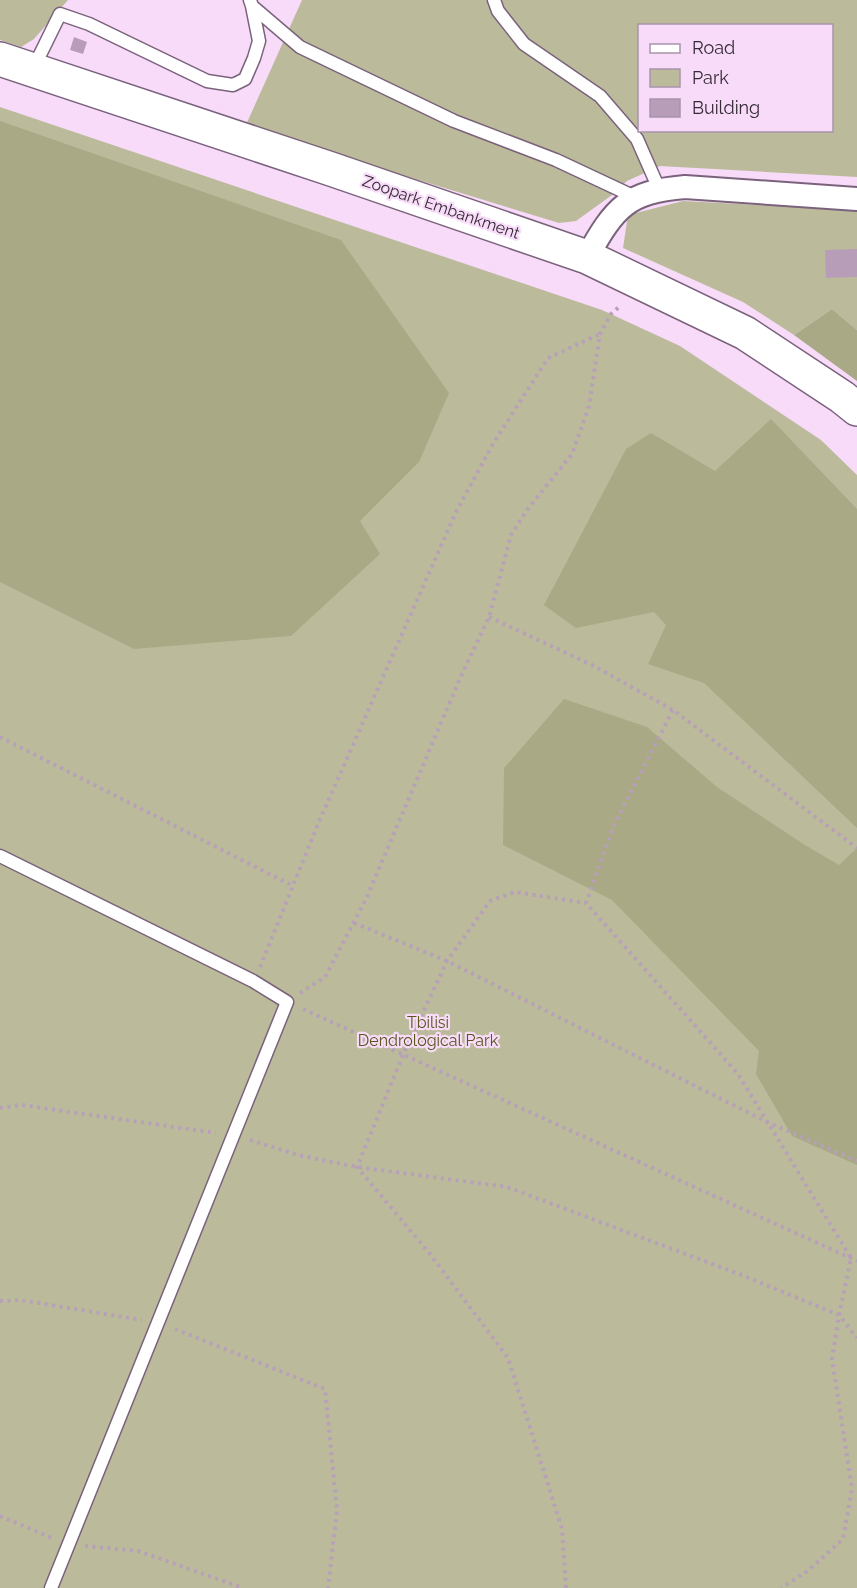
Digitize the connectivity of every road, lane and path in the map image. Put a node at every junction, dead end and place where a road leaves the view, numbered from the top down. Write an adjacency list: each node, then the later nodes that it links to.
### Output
1 (494, 0): 5 (lane)
2 (251, 3): 4 (lane); 6 (lane)
3 (0, 59): 4 (main road, Zoopark Embankment)
4 (33, 70): 8 (main road, Zoopark Embankment)
5 (659, 189): 6 (street); 7 (street)
6 (635, 197): 8 (street)
7 (857, 199)
8 (587, 257): 9 (main road, Zoopark Embankment)
9 (654, 290): 10 (path); 11 (main road, Zoopark Embankment)
10 (600, 334): 12 (path); 17 (path)
11 (857, 409)
12 (489, 617): 13 (path); 19 (path)
13 (672, 710): 15 (path); 18 (path)
14 (0, 737): 17 (path)
15 (857, 848)
16 (0, 856): 21 (lane)
17 (293, 886): 21 (path)
18 (586, 903): 20 (path); 25 (path)
19 (354, 923): 20 (path); 22 (path)
20 (447, 962): 23 (path); 25 (path)
21 (253, 981): 22 (lane)
22 (287, 1002): 23 (path); 26 (lane)
23 (403, 1055): 28 (path); 29 (path)
24 (0, 1108): 26 (path)
25 (767, 1122): 27 (path); 29 (path)
26 (233, 1136): 28 (path); 33 (lane)
27 (857, 1161)
28 (357, 1167): 32 (path); 40 (path)
29 (851, 1258): 30 (path); 32 (path)
30 (857, 1261)
31 (0, 1301): 33 (path)
32 (838, 1315): 34 (path); 41 (path)
33 (158, 1322): 36 (lane); 39 (path)
34 (857, 1338)
35 (0, 1516): 36 (path)
36 (67, 1544): 37 (lane); 38 (path)
37 (51, 1588)
38 (243, 1588)
39 (328, 1588)
40 (566, 1588)
41 (781, 1588)

